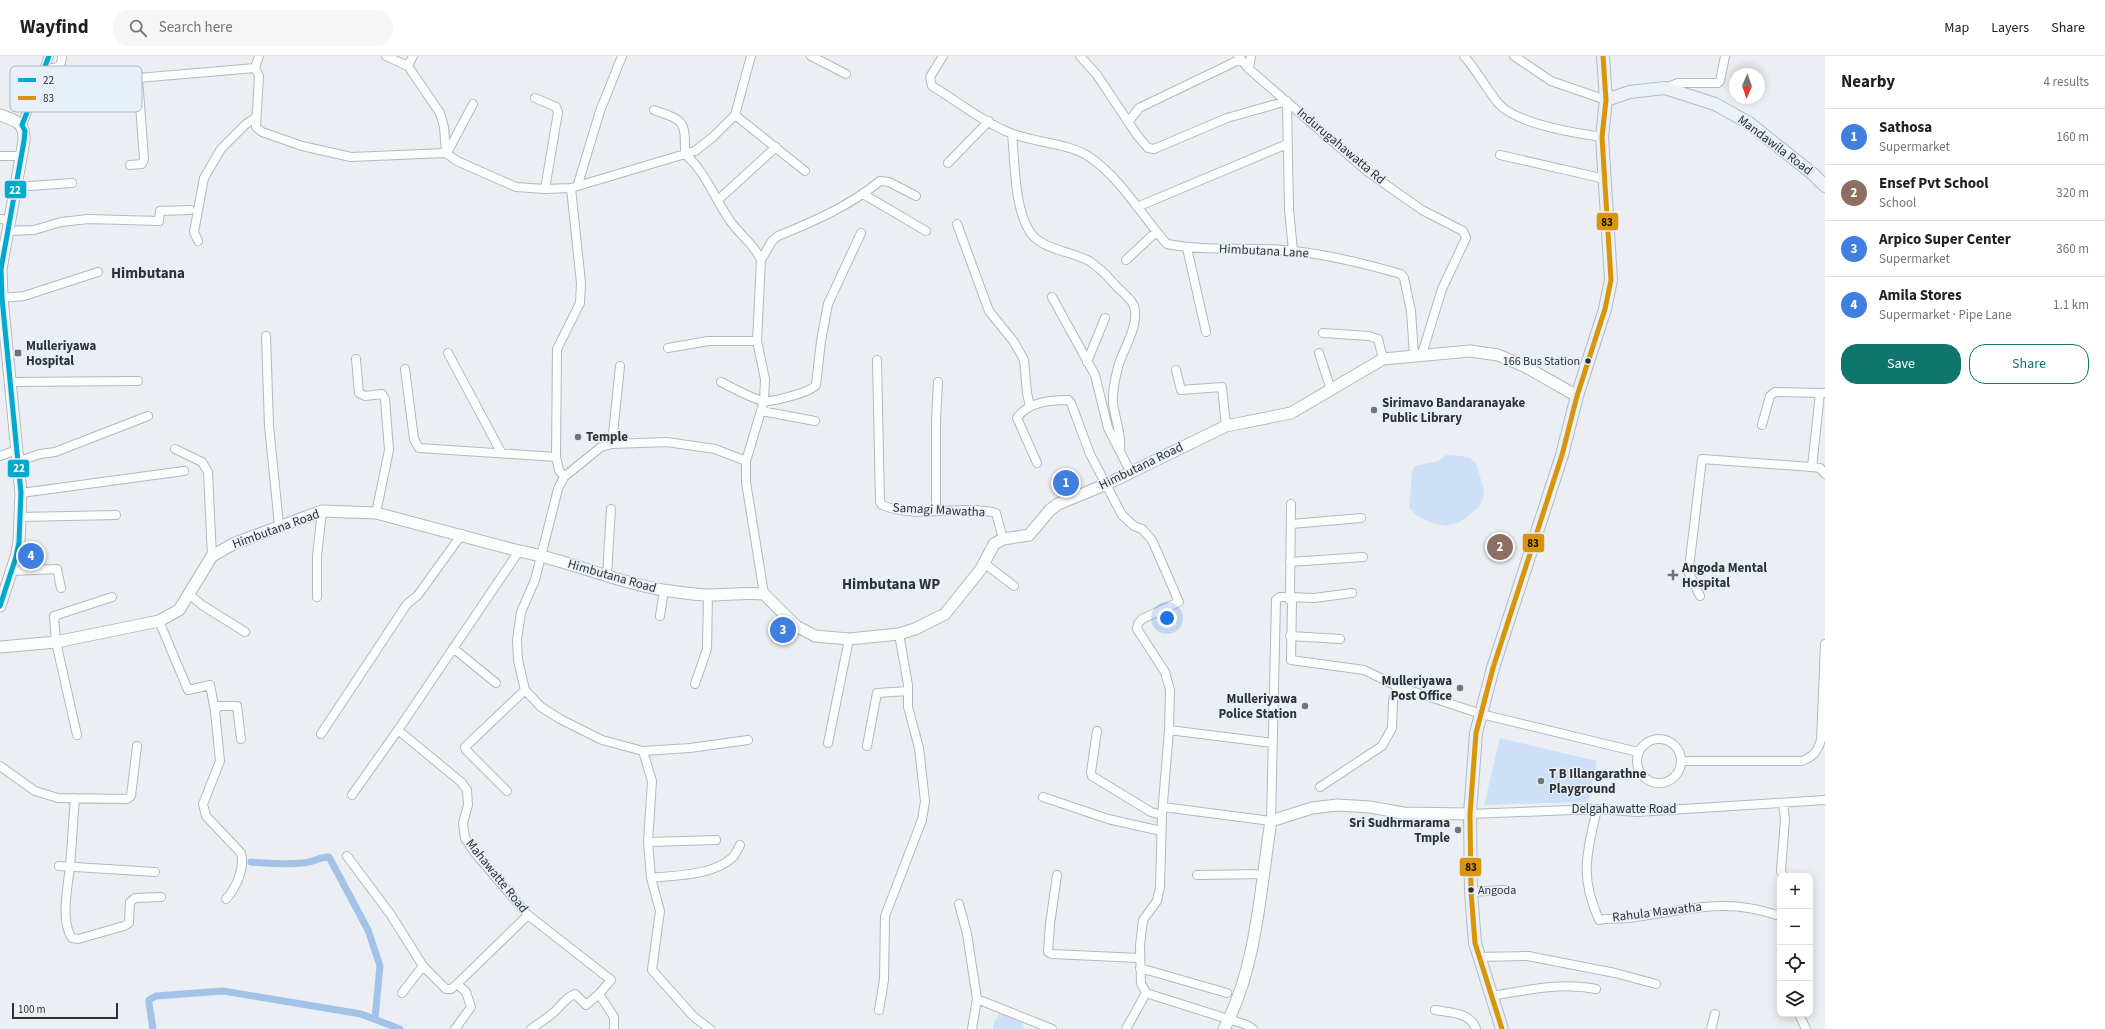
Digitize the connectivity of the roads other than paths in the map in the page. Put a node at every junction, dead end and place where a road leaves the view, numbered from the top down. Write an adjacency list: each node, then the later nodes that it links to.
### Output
1 (49, 56): 17 (street)
2 (62, 56): 18 (street)
3 (259, 56): 20 (street)
4 (386, 56): 19 (street)
5 (413, 56): 19 (street)
6 (622, 56): 53 (street)
7 (751, 56): 33 (street)
8 (811, 56): 22 (street)
9 (943, 56): 35 (street, Himbutana Lane)
10 (1080, 56): 36 (street)
11 (1251, 56): 21 (street)
12 (1464, 56): 39 (street)
13 (1514, 56): 27 (street)
14 (1603, 56): 27 (main road)
15 (1725, 56): 24 (street)
16 (1240, 58): 21 (street, Indurugahawatta Rd); 36 (street)
17 (46, 66)
18 (59, 66)
19 (408, 66): 42 (street)
20 (255, 68): 23 (street); 34 (street)
21 (1249, 69): 26 (street, Indurugahawatta Rd)
22 (846, 74)
23 (142, 78)
24 (1665, 88): 27 (main road, Mandawila Road); 54 (main road, Mandawila Road)
25 (535, 98): 55 (street)
26 (1287, 100): 36 (street); 40 (street); 83 (street, Indurugahawatta Rd)
27 (1606, 100): 39 (main road)
28 (473, 104): 42 (street)
29 (654, 110): 43 (street)
30 (27, 112): 37 (street)
31 (141, 112): 48 (street)
32 (0, 115): 37 (street)
33 (735, 115): 41 (street); 43 (street)
34 (255, 118): 42 (street); 66 (street)
35 (988, 121): 38 (street, Himbutana Lane); 47 (street)
36 (1129, 121)
37 (22, 125): 46 (street)
38 (1012, 134): 59 (street, Himbutana Lane); 108 (street)
39 (1602, 137): 50 (main road)
40 (1287, 144): 59 (street); 68 (street)
41 (776, 148): 49 (street); 58 (street)
42 (446, 153): 55 (street)
43 (685, 154): 53 (street); 58 (street)
44 (1500, 155): 50 (street)
45 (0, 156): 46 (street)
46 (21, 156): 52 (street)
47 (948, 163)
48 (130, 164)
49 (805, 171)
50 (1605, 179): 98 (main road)
51 (72, 183): 52 (street)
52 (15, 186): 61 (street)
53 (574, 186): 55 (street); 112 (street)
54 (1825, 186)
55 (545, 190)
56 (863, 194): 57 (street); 63 (street); 69 (street)
57 (916, 196)
58 (718, 200): 69 (street)
59 (1137, 207): 64 (street, Himbutana Lane)
60 (190, 210): 61 (street)
61 (5, 223): 73 (street)
62 (957, 224): 100 (street)
63 (926, 231)
64 (1156, 232): 67 (street, Himbutana Lane); 70 (street)
65 (861, 233): 99 (street)
66 (198, 241)
67 (1187, 248): 68 (street, Himbutana Lane); 75 (street)
68 (1293, 251): 83 (street, Himbutana Lane)
69 (761, 260): 78 (street)
70 (1126, 260)
71 (98, 272): 73 (street)
72 (1052, 296): 87 (street)
73 (2, 298): 80 (street)
74 (1105, 318): 87 (street)
75 (1206, 332)
76 (1322, 333): 84 (street)
77 (266, 336): 131 (street)
78 (757, 341): 79 (street); 99 (street)
79 (668, 348)
80 (4, 351): 88 (street)
81 (448, 353): 109 (street)
82 (1319, 353): 96 (street)
83 (1418, 354): 84 (street, Himbutana Road); 98 (street, Himbutana Road)
84 (1383, 359): 96 (street, Himbutana Road)
85 (356, 360): 126 (street)
86 (877, 360): 125 (street, Samagi Mawatha)
87 (1087, 362): 108 (street)
88 (4, 363): 93 (street)
89 (620, 366): 106 (street)
90 (405, 368): 109 (street)
91 (1176, 370): 105 (street)
92 (138, 381): 93 (street)
93 (12, 382): 111 (street)
94 (721, 382): 99 (street)
95 (938, 382): 125 (street)
96 (1331, 390): 105 (street, Himbutana Road)
97 (1823, 393): 104 (street); 115 (street)
98 (1577, 396): 172 (main road)
99 (764, 401): 101 (street)
100 (1030, 406): 114 (street); 120 (street)
101 (762, 410): 103 (street); 113 (street)
102 (148, 416): 111 (street)
103 (815, 421)
104 (1762, 425)
105 (1226, 426): 117 (street, Himbutana Road)
106 (612, 444): 113 (street); 119 (street)
107 (175, 449): 135 (street)
108 (1120, 451): 117 (street)
109 (502, 452): 112 (street)
110 (0, 456): 111 (street)
111 (18, 456): 121 (street)
112 (556, 457): 119 (street)
113 (746, 460): 146 (street)
114 (1036, 463)
115 (1812, 467): 118 (street); 149 (street)
116 (184, 471): 121 (street)
117 (1130, 471): 120 (street, Himbutana Road)
118 (1825, 474)
119 (564, 477): 136 (street)
120 (1107, 484): 133 (street, Himbutana Road); 174 (street)
121 (21, 494): 128 (street)
122 (1292, 504): 130 (street)
123 (611, 509): 141 (street)
124 (322, 511): 126 (street, Himbutana Road); 131 (street, Himbutana Road); 151 (street)
125 (936, 511): 133 (street, Samagi Mawatha)
126 (376, 513): 132 (street, Himbutana Road)
127 (116, 515): 128 (street)
128 (21, 517): 140 (street)
129 (1360, 518): 130 (street)
130 (1291, 524): 138 (street)
131 (279, 525): 135 (street, Himbutana Road)
132 (462, 534): 134 (street, Himbutana Road); 176 (street)
133 (1003, 539): 139 (street)
134 (519, 551): 136 (street, Himbutana Road); 164 (street)
135 (212, 556): 147 (street)
136 (543, 556): 141 (street, Himbutana Road); 169 (street)
137 (1364, 557): 138 (street)
138 (1290, 562): 152 (street)
139 (984, 563): 142 (street); 157 (street)
140 (12, 571): 143 (street); 153 (street)
141 (607, 575): 144 (street, Himbutana Road)
142 (1014, 586)
143 (61, 588)
144 (664, 590): 148 (street, Himbutana Road); 154 (street)
145 (1352, 593): 152 (street)
146 (764, 594): 148 (street, Himbutana Road); 159 (street)
147 (190, 595): 155 (street); 156 (street)
148 (708, 595): 167 (street)
149 (1700, 596)
150 (112, 597): 161 (street)
151 (317, 598)
152 (1291, 600): 158 (street); 181 (street)
153 (0, 606)
154 (660, 616)
155 (159, 621): 161 (street); 171 (street)
156 (245, 632)
157 (899, 634): 159 (street); 170 (street)
158 (1290, 636): 160 (street); 168 (street)
159 (849, 639): 180 (street)
160 (1340, 640)
161 (56, 642): 163 (street); 177 (street)
162 (1825, 644): 165 (street)
163 (0, 646)
164 (453, 648): 166 (street); 173 (street)
165 (1825, 652): 186 (street)
166 (496, 683)
167 (695, 684)
168 (1397, 686): 172 (street); 188 (street)
169 (525, 690): 184 (street); 189 (street)
170 (908, 691): 183 (street); 232 (street)
171 (215, 711): 178 (street); 215 (street)
172 (1481, 714): 185 (street); 197 (main road)
173 (398, 730): 190 (street); 217 (street, Mahawatte Road)
174 (1169, 730): 181 (street); 196 (street)
175 (1097, 731): 196 (street)
176 (321, 734)
177 (77, 735)
178 (241, 739)
179 (748, 740): 184 (street)
180 (828, 743)
181 (1273, 743): 198 (street)
182 (137, 746): 192 (street)
183 (867, 746)
184 (643, 751): 201 (street)
185 (1638, 752): 186 (street); 186 (street)
186 (1682, 761)
187 (0, 766): 192 (street)
188 (1320, 787)
189 (508, 791)
190 (352, 795)
191 (1043, 797): 199 (street)
192 (75, 798): 205 (street)
193 (1825, 800): 194 (street, Delgahawatte Road)
194 (1783, 803): 195 (street, Delgahawatte Road); 207 (street)
195 (1597, 808): 197 (street, Delgahawatte Road); 218 (street, Rahula Mawatha)
196 (1162, 811): 198 (street); 199 (street)
197 (1470, 814): 198 (street); 213 (main road)
198 (1271, 821): 208 (street)
199 (1162, 831): 220 (street)
200 (716, 840): 201 (street)
201 (648, 842): 211 (street)
202 (740, 845): 211 (street)
203 (347, 856): 221 (street)
204 (60, 866): 205 (street)
205 (70, 868): 206 (street); 214 (street)
206 (155, 872)
207 (1782, 873)
208 (1263, 874): 210 (street); 236 (street)
209 (1057, 875): 220 (street)
210 (1197, 875)
211 (651, 878): 240 (street)
212 (1504, 890): 213 (street)
213 (1471, 892): 219 (main road)
214 (161, 897)
215 (226, 899)
216 (959, 904): 231 (street)
217 (528, 915): 223 (street); 229 (street, Mahawatte Road)
218 (1777, 915)
219 (1479, 957): 224 (street); 230 (main road)
220 (1139, 958): 222 (street)
221 (423, 966): 223 (street); 226 (street)
222 (1140, 968): 227 (street); 228 (street)
223 (457, 984): 237 (street)
224 (1656, 984)
225 (1596, 989): 230 (street)
226 (402, 993)
227 (1146, 993): 236 (street); 243 (street)
228 (1227, 993)
229 (599, 994): 238 (street); 239 (street)
230 (1492, 996): 246 (main road)
231 (977, 999): 241 (street); 242 (street)
232 (879, 1010)
233 (1435, 1010): 245 (street)
234 (1715, 1014): 247 (street)
235 (1800, 1017): 248 (street)
236 (1226, 1024): 244 (street)
237 (455, 1029)
238 (531, 1029)
239 (614, 1029)
240 (710, 1029)
241 (972, 1029)
242 (1052, 1029)
243 (1126, 1029)
244 (1253, 1029)
245 (1476, 1029)
246 (1502, 1029)
247 (1711, 1029)
248 (1806, 1029)

